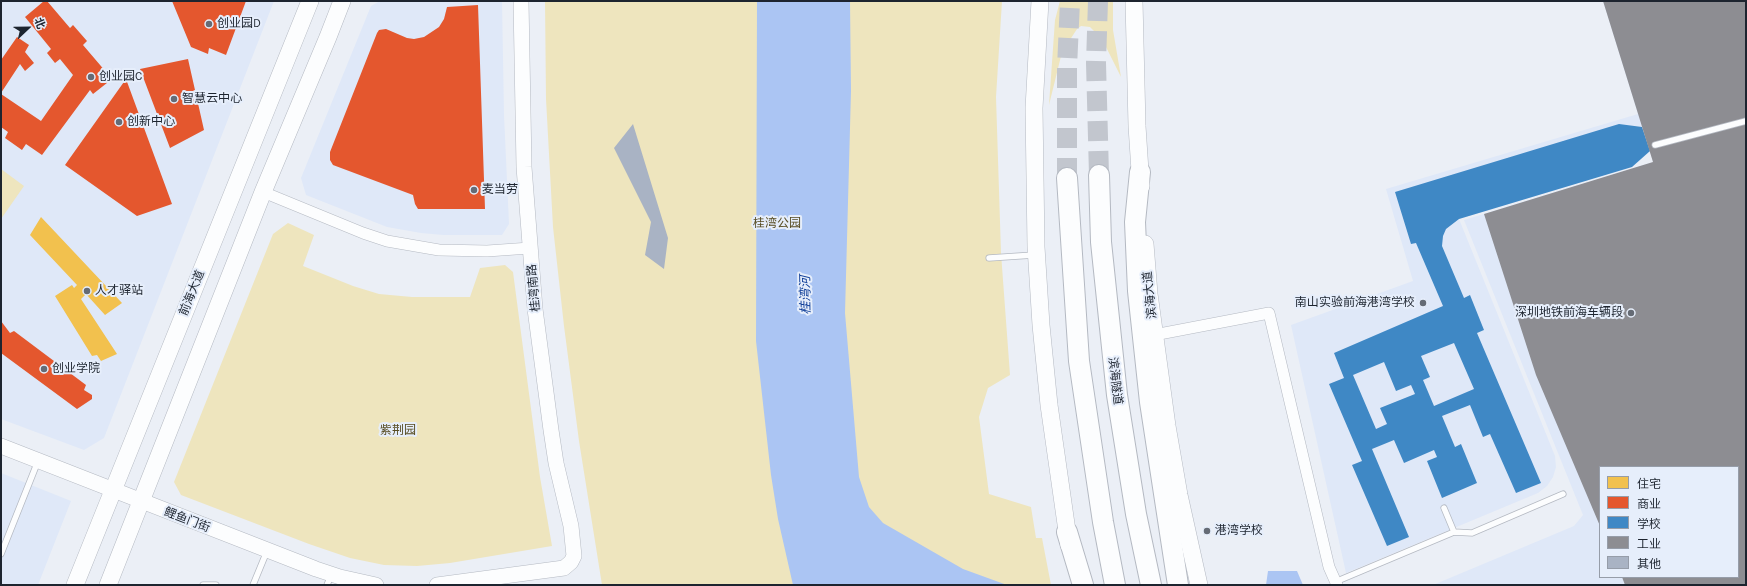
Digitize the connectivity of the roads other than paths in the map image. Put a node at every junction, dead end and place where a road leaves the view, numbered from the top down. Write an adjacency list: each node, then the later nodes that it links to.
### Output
1 (300, 1): 8 (main road)
2 (310, 1): 8 (main road, 前海大道)
3 (342, 1): 9 (main road)
4 (354, 1): 9 (main road)
5 (521, 1): 16 (street, 桂湾南路)
6 (1040, 1): 17 (main road)
7 (1134, 1): 12 (main road, 滨海大道)
8 (299, 28): 22 (main road, 前海大道)
9 (328, 37): 15 (main road)
10 (1746, 121): 11 (lane)
11 (1655, 145)
12 (1140, 172): 19 (main road, 滨海大道); 43 (highway)
13 (1099, 175): 42 (highway, 滨海隧道)
14 (1067, 178): 41 (highway)
15 (263, 192): 16 (street); 24 (main road)
16 (530, 248): 38 (street, 桂湾南路)
17 (1036, 255): 18 (lane); 26 (main road)
18 (989, 258)
19 (1154, 336): 31 (street); 44 (main road, 滨海大道)
20 (1, 446): 21 (street, 鲤鱼门街)
21 (38, 461): 22 (street, 鲤鱼门街); 29 (lane)
22 (112, 490): 24 (street, 鲤鱼门街); 32 (main road, 前海大道)
23 (1563, 494): 27 (lane)
24 (141, 502): 28 (street, 鲤鱼门街); 33 (main road)
25 (1444, 508): 27 (lane)
26 (1067, 532): 39 (main road); 40 (highway)
27 (1454, 532): 31 (lane)
28 (267, 550): 30 (street, 鲤鱼门街); 36 (lane)
29 (1, 554)
30 (329, 580): 37 (street, 鲤鱼门街)
31 (1336, 583)
32 (75, 585)
33 (108, 585)
34 (204, 585): 35 (lane)
35 (216, 585)
36 (254, 585)
37 (376, 585)
38 (437, 585)
39 (1073, 585)
40 (1083, 585)
41 (1115, 585)
42 (1151, 585)
43 (1178, 585)
44 (1200, 585)

